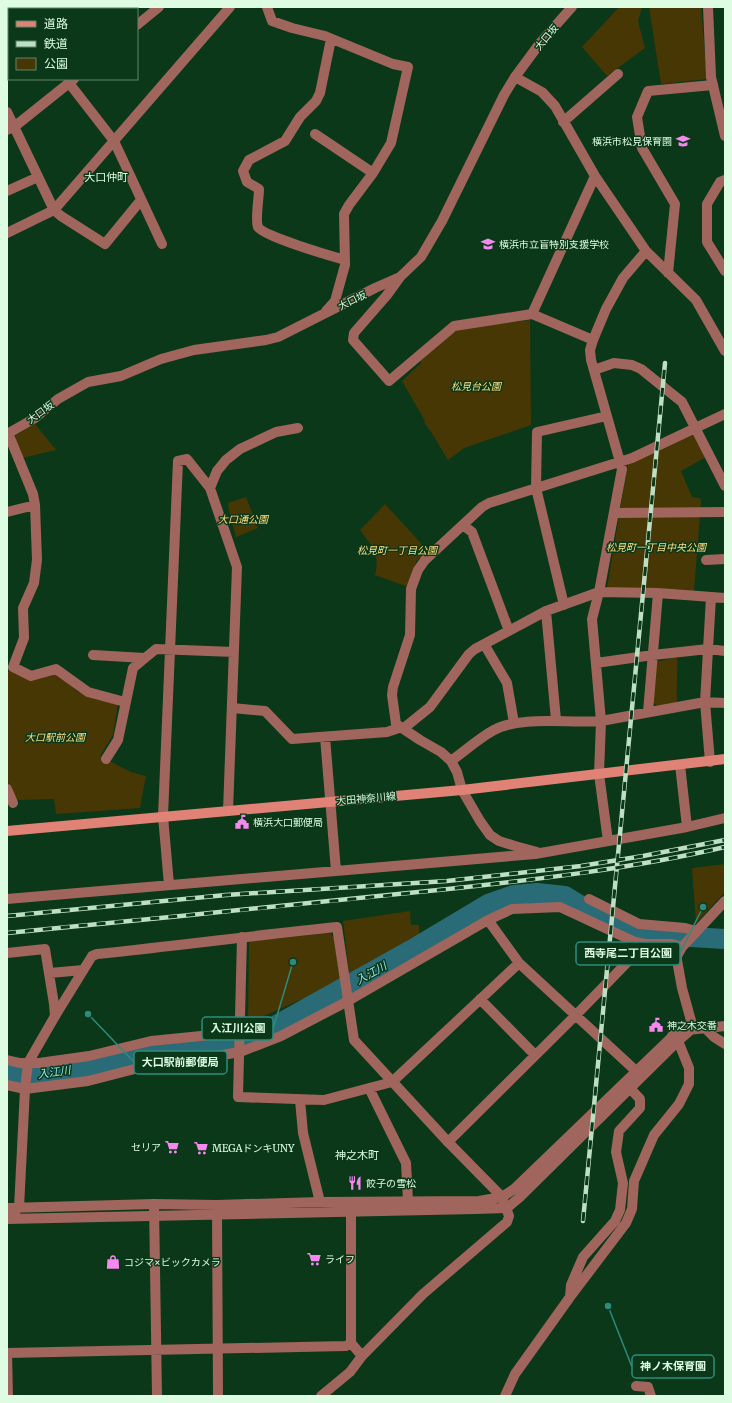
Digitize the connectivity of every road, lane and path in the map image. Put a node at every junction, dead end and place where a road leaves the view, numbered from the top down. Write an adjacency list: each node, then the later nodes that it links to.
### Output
1 (159, 7): 6 (street)
2 (230, 7): 17 (street)
3 (267, 7): 7 (street)
4 (572, 7): 9 (street, 大口坂)
5 (708, 7): 11 (street)
6 (138, 25)
7 (331, 39): 18 (street); 28 (street)
8 (618, 74): 13 (street)
9 (515, 77): 13 (street); 31 (street, 大口坂)
10 (72, 81): 14 (street); 17 (street)
11 (713, 85): 16 (street); 30 (street)
12 (7, 112): 14 (street)
13 (563, 122): 19 (street)
14 (11, 129): 20 (street)
15 (315, 134): 18 (street)
16 (725, 136)
17 (114, 141): 23 (street); 24 (street)
18 (373, 173): 28 (street)
19 (595, 176): 27 (street); 33 (street)
20 (38, 177): 22 (street); 24 (street)
21 (725, 180): 29 (street)
22 (7, 191)
23 (141, 200): 24 (street); 26 (street)
24 (54, 210): 25 (street)
25 (7, 233)
26 (162, 244)
27 (646, 251): 30 (street); 34 (street)
28 (345, 260): 32 (street)
29 (725, 270)
30 (668, 273): 35 (street)
31 (400, 277): 32 (street, 大口坂); 33 (street)
32 (325, 314): 41 (street, 大口坂)
33 (532, 314): 34 (street)
34 (593, 340): 36 (street)
35 (725, 351)
36 (594, 370): 38 (street); 40 (street)
37 (725, 414): 40 (street)
38 (607, 416): 42 (street); 45 (street)
39 (298, 428): 44 (street)
40 (696, 428): 42 (street); 43 (street)
41 (7, 433): 46 (street)
42 (620, 462): 45 (street); 49 (street)
43 (725, 486)
44 (210, 488): 61 (street); 64 (street)
45 (536, 488): 50 (street); 57 (street)
46 (35, 505): 47 (street); 69 (street)
47 (7, 512)
48 (725, 512): 49 (street)
49 (614, 513): 53 (street)
50 (463, 525): 59 (street); 77 (street)
51 (725, 559): 52 (street)
52 (706, 560)
53 (599, 592): 54 (street); 57 (street); 68 (street)
54 (658, 593): 55 (street); 65 (street)
55 (711, 597): 56 (street); 62 (street)
56 (725, 598)
57 (564, 605): 58 (street)
58 (546, 611): 59 (street); 74 (street)
59 (510, 631): 60 (street)
60 (484, 644): 76 (street); 77 (street)
61 (171, 649): 64 (street); 67 (street); 90 (street)
62 (708, 649): 63 (street); 65 (street); 70 (street)
63 (725, 651)
64 (234, 652): 72 (street)
65 (653, 654): 68 (street); 73 (street)
66 (93, 655): 67 (street)
67 (145, 658): 69 (street)
68 (596, 663): 75 (street)
69 (125, 702): 79 (street)
70 (705, 702): 71 (street); 73 (street); 82 (street)
71 (725, 703)
72 (232, 708): 78 (street); 89 (street)
73 (648, 712): 75 (street)
74 (556, 720): 75 (street); 76 (street)
75 (601, 721): 84 (street)
76 (514, 724): 81 (street)
77 (403, 727): 78 (street); 81 (street)
78 (325, 737): 87 (street)
79 (106, 759)
80 (725, 759): 82 (main road, 大田神奈川線)
81 (451, 761): 86 (street)
82 (710, 762): 83 (main road, 大田神奈川線)
83 (680, 765): 84 (main road, 大田神奈川線); 92 (street)
84 (599, 774): 86 (main road, 大田神奈川線); 94 (street)
85 (7, 789): 88 (street)
86 (462, 790): 87 (main road, 大田神奈川線); 95 (street)
87 (329, 802): 89 (main road, 大田神奈川線); 96 (street)
88 (13, 803)
89 (228, 811): 90 (main road, 大田神奈川線)
90 (163, 816): 93 (main road, 大田神奈川線); 97 (street)
91 (725, 818): 92 (street)
92 (687, 827): 94 (street)
93 (7, 831)
94 (608, 841): 95 (street)
95 (543, 853): 96 (street)
96 (336, 871): 97 (street)
97 (169, 886): 98 (street)
98 (7, 899)
99 (589, 899): 102 (street)
100 (725, 901): 102 (street)
101 (488, 920): 104 (street); 107 (street); 111 (street)
102 (696, 932): 105 (street)
103 (242, 937): 108 (street); 111 (street); 115 (street)
104 (645, 944): 105 (street); 112 (street)
105 (685, 944): 116 (street)
106 (7, 953): 109 (street)
107 (519, 963): 110 (street); 112 (street)
108 (83, 970): 109 (street); 113 (street)
109 (50, 973): 113 (street)
110 (480, 999): 121 (street); 125 (street)
111 (348, 1000): 120 (street); 125 (street)
112 (576, 1015): 121 (street); 124 (street)
113 (55, 1016): 123 (street)
114 (725, 1026): 117 (street)
115 (240, 1028): 120 (street); 123 (street)
116 (693, 1028): 117 (street); 118 (street)
117 (706, 1029): 119 (street)
118 (675, 1038): 124 (street); 127 (street); 143 (street)
119 (725, 1044)
120 (240, 1049): 128 (street); 130 (street)
121 (535, 1055): 131 (street)
122 (7, 1060): 123 (street)
123 (28, 1063): 128 (street)
124 (636, 1070): 127 (street)
125 (392, 1082): 129 (street); 131 (street)
126 (7, 1085): 128 (street)
127 (627, 1086): 132 (street); 139 (street); 143 (street)
128 (25, 1087): 138 (street)
129 (370, 1088): 130 (street); 133 (street)
130 (300, 1100): 134 (street)
131 (448, 1142): 132 (street)
132 (502, 1197): 133 (street); 139 (street)
133 (408, 1201): 136 (street)
134 (320, 1202): 136 (street); 140 (street)
135 (154, 1204): 138 (street); 140 (street); 141 (street)
136 (351, 1207): 139 (street); 140 (street); 144 (street)
137 (7, 1208): 138 (street)
138 (19, 1208): 142 (street)
139 (507, 1208): 148 (street)
140 (217, 1210): 141 (street); 145 (street)
141 (154, 1216): 142 (street); 146 (street)
142 (7, 1219)
143 (570, 1297): 154 (street)
144 (351, 1343): 145 (street); 148 (street)
145 (218, 1349): 146 (street); 152 (street)
146 (156, 1350): 147 (street); 151 (street)
147 (7, 1353): 150 (street)
148 (362, 1356): 153 (street)
149 (636, 1386): 155 (street)
150 (8, 1396)
151 (156, 1396)
152 (218, 1396)
153 (321, 1396)
154 (505, 1396)
155 (651, 1396)

